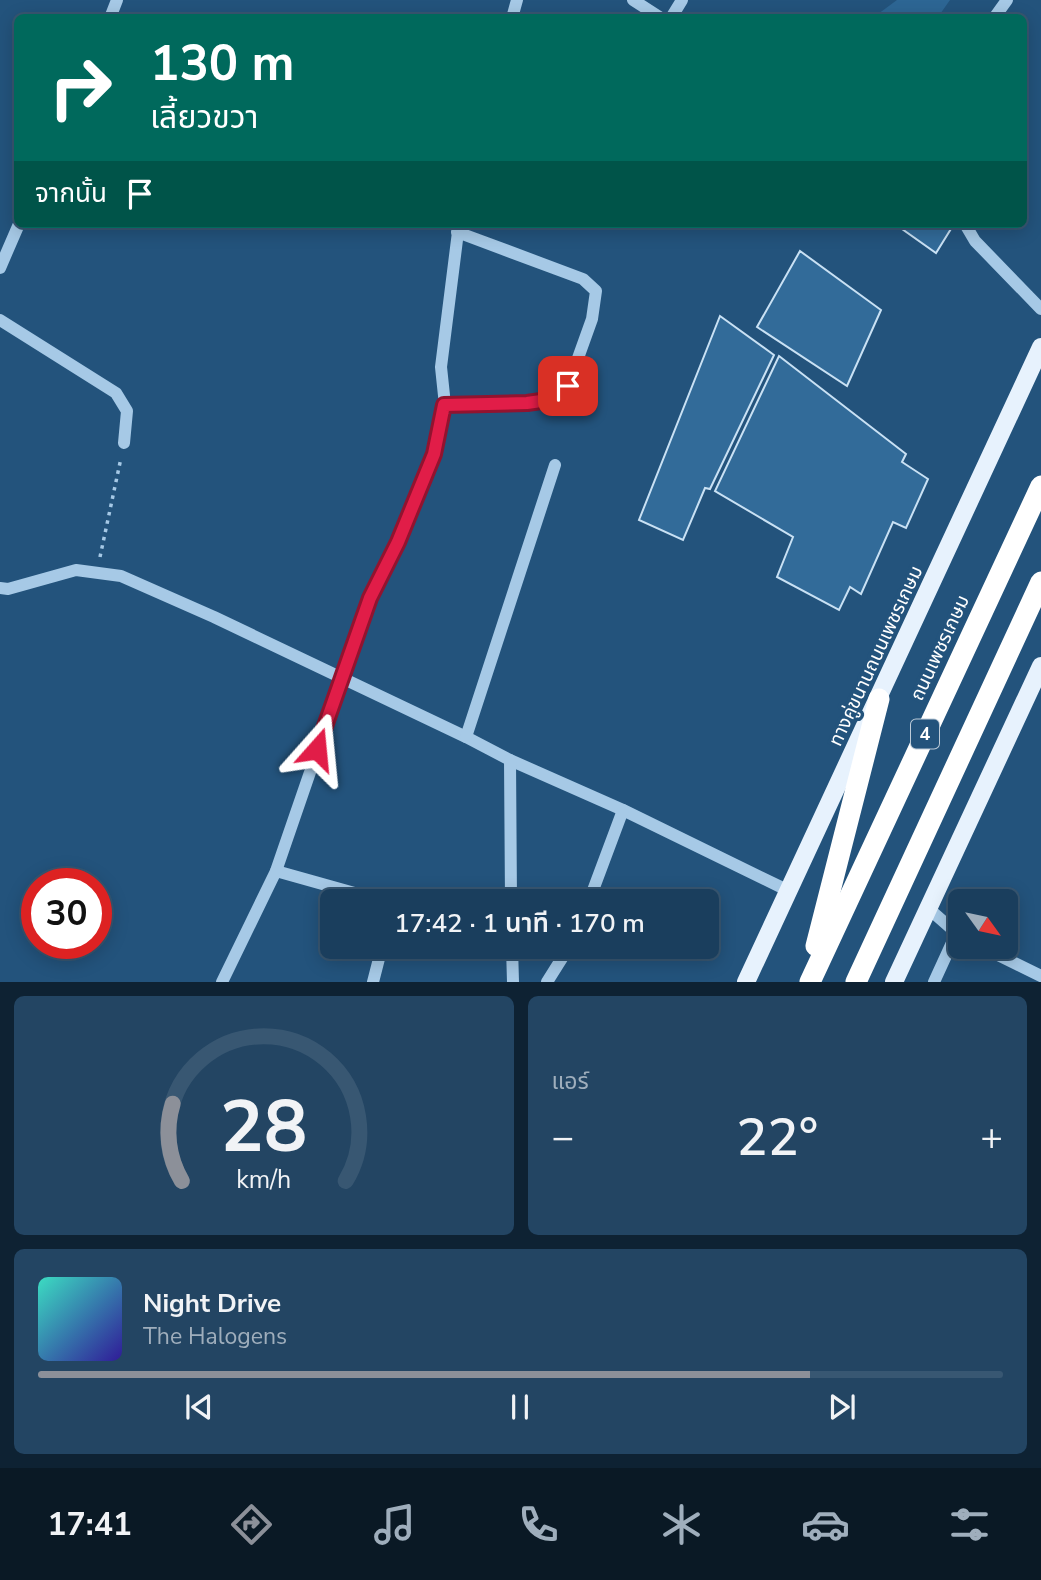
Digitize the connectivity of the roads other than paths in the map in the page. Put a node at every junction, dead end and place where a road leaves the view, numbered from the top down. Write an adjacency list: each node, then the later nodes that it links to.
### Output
1 (633, 0): 2 (street)
2 (655, 14)
3 (17, 228): 6 (street)
4 (458, 228): 10 (street); 10 (street)
5 (967, 228): 7 (street)
6 (0, 268)
7 (1041, 309)
8 (0, 320): 11 (street)
9 (1041, 346): 18 (main road, ทางคู่ขนานถนนเพชรเกษม)
10 (444, 405): 17 (street)
11 (124, 443)
12 (555, 465): 19 (street)
13 (1041, 486): 40 (highway, ถนนเพชรเกษม / 4)
14 (1041, 582): 41 (highway, 4)
15 (0, 588): 17 (street)
16 (1041, 666): 27 (main road)
17 (340, 678): 19 (street); 22 (street)
18 (879, 699): 26 (main road, ทางคู่ขนานถนนเพชรเกษม); 40 (highway)
19 (466, 737): 20 (street)
20 (510, 761): 21 (street); 24 (street)
21 (623, 810): 25 (street); 26 (street)
22 (276, 872): 23 (street); 35 (street)
23 (339, 889)
24 (511, 889)
25 (593, 889)
26 (789, 891): 39 (main road, ทางคู่ขนานถนนเพชรเกษม)
27 (928, 908): 28 (street); 42 (main road)
28 (948, 925)
29 (948, 956): 43 (street)
30 (379, 959): 36 (street)
31 (512, 959): 37 (street)
32 (561, 959): 38 (street)
33 (1006, 959): 34 (street)
34 (1041, 976)
35 (225, 980)
36 (373, 982)
37 (513, 982)
38 (547, 982)
39 (746, 982)
40 (808, 982)
41 (856, 982)
42 (894, 982)
43 (934, 982)

